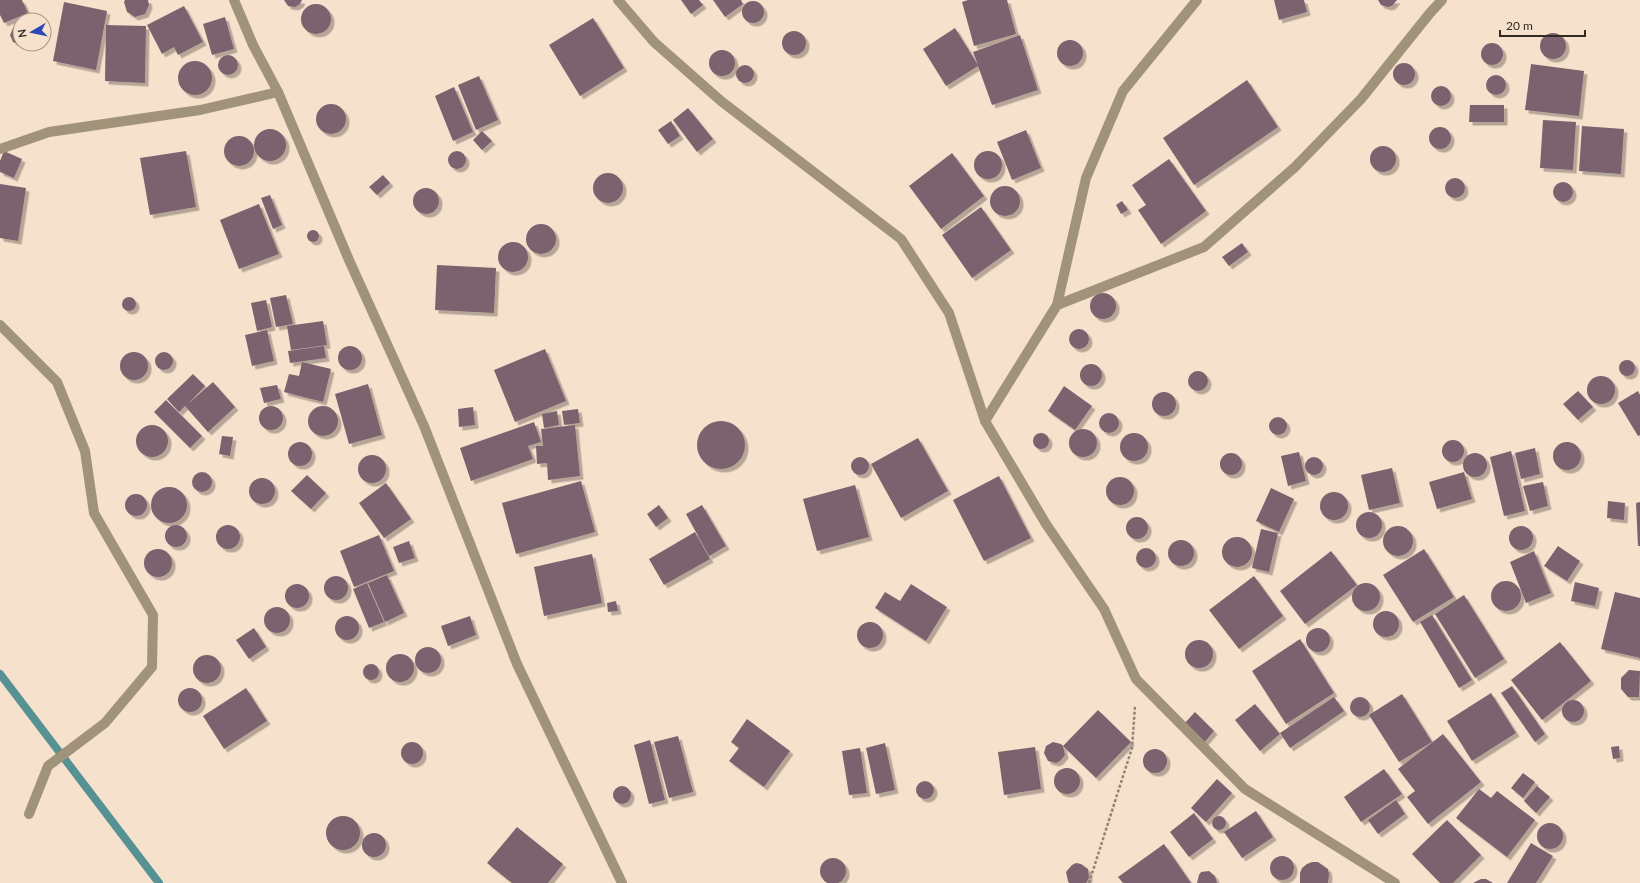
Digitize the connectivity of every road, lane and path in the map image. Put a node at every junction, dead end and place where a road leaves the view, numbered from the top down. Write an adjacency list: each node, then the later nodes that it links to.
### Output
1 (234, 0): 5 (street)
2 (618, 0): 9 (street)
3 (1198, 0): 7 (street)
4 (1442, 0): 7 (street)
5 (278, 92): 6 (street); 12 (street)
6 (0, 149)
7 (1057, 305): 9 (street)
8 (0, 325): 11 (street)
9 (985, 420): 10 (street)
10 (1136, 680): 13 (path); 14 (street)
11 (29, 814)
12 (622, 883)
13 (1089, 883)
14 (1395, 883)

